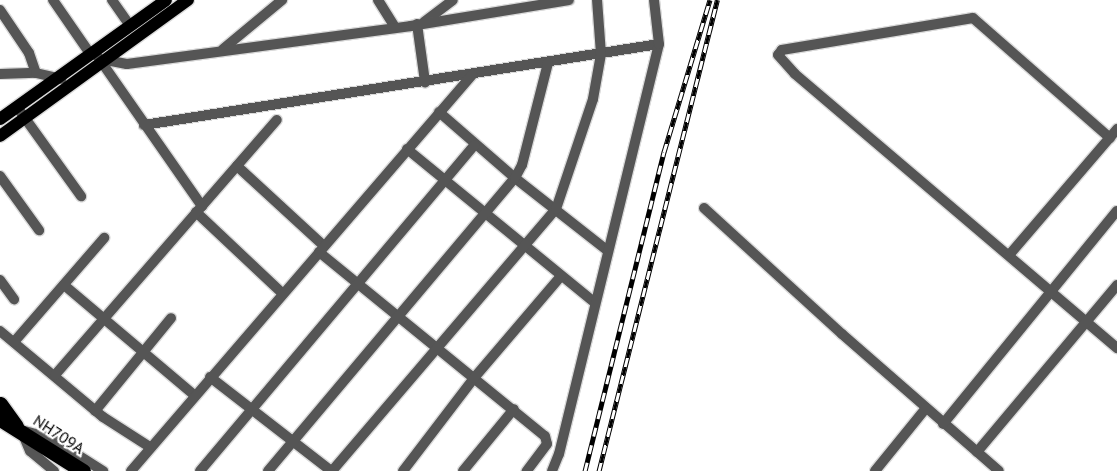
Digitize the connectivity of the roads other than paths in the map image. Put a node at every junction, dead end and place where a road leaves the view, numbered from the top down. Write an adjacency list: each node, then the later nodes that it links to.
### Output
1 (53, 0): 19 (street)
2 (112, 0): 15 (street)
3 (166, 0): 15 (main road)
4 (188, 0): 21 (main road)
5 (282, 0): 18 (street)
6 (378, 0): 16 (street)
7 (453, 0): 14 (street)
8 (569, 0): 11 (street)
9 (596, 0): 20 (street)
10 (654, 0): 17 (street)
11 (555, 1): 12 (street)
12 (541, 2): 14 (street)
13 (0, 10): 23 (street)
14 (419, 24): 16 (street); 27 (street)
15 (130, 26): 19 (main road)
16 (395, 27): 18 (street)
17 (659, 44): 20 (street); 54 (street)
18 (222, 50): 21 (street)
19 (93, 53): 21 (street); 26 (main road)
20 (600, 54): 22 (street); 47 (street)
21 (104, 61): 28 (main road); 34 (street)
22 (548, 63): 25 (street); 42 (street)
23 (36, 73): 24 (street); 26 (street)
24 (0, 74)
25 (472, 75): 27 (street); 30 (street)
26 (57, 78): 28 (street); 29 (main road)
27 (426, 82): 34 (street)
28 (72, 84): 31 (main road)
29 (17, 107): 31 (street); 32 (main road)
30 (439, 112): 38 (street); 39 (street)
31 (25, 118): 36 (main road); 44 (street)
32 (0, 119)
33 (277, 120): 40 (street)
34 (144, 125): 46 (street)
35 (1117, 129): 37 (street)
36 (0, 136)
37 (1110, 138): 55 (street); 55 (street)
38 (476, 145): 42 (street); 43 (street)
39 (406, 149): 43 (street); 53 (street)
40 (237, 166): 46 (street); 53 (street)
41 (0, 176): 50 (street)
42 (515, 178): 47 (street); 49 (street)
43 (446, 183): 49 (street); 59 (street)
44 (81, 196)
45 (704, 208): 79 (street)
46 (199, 209): 62 (street); 67 (street)
47 (556, 209): 52 (street); 54 (street)
48 (1117, 211): 61 (street)
49 (486, 214): 52 (street); 65 (street)
50 (39, 230)
51 (104, 238): 58 (street)
52 (524, 247): 56 (street); 71 (street)
53 (321, 249): 59 (street); 62 (street)
54 (608, 251): 64 (street)
55 (1010, 254): 61 (street)
56 (560, 276): 64 (street); 76 (street)
57 (0, 280): 63 (street)
58 (64, 285): 67 (street); 70 (street)
59 (360, 285): 65 (street); 82 (street)
60 (1117, 285): 68 (street)
61 (1052, 292): 68 (street); 84 (street)
62 (282, 293): 75 (street)
63 (14, 299)
64 (595, 303): 99 (street)
65 (397, 314): 71 (street); 86 (street)
66 (171, 318): 73 (street)
67 (103, 319): 73 (street); 74 (street)
68 (1085, 320): 72 (street); 88 (street)
69 (0, 330): 70 (street)
70 (14, 342): 74 (street)
71 (436, 347): 76 (street); 95 (street)
72 (1117, 348)
73 (144, 352): 77 (street); 81 (street)
74 (55, 376): 81 (street)
75 (210, 377): 77 (street); 82 (street)
76 (474, 378): 80 (street); 96 (street)
77 (194, 395): 87 (street)
78 (0, 404): 85 (highway, NH709A)
79 (926, 408): 84 (street); 100 (street)
80 (514, 409): 97 (street); 98 (street)
81 (95, 410): 87 (street)
82 (252, 410): 86 (street); 93 (street)
83 (0, 419): 85 (highway, NH709A)
84 (943, 424): 88 (street)
85 (18, 428): 89 (street); 90 (highway, NH709A); 91 (street)
86 (293, 442): 94 (street); 95 (street)
87 (150, 447): 92 (street)
88 (977, 452): 101 (street)
89 (54, 471)
90 (83, 471)
91 (103, 471)
92 (131, 471)
93 (200, 471)
94 (268, 471)
95 (331, 471)
96 (403, 471)
97 (463, 471)
98 (527, 471)
99 (552, 471)
100 (874, 471)
101 (999, 471)

